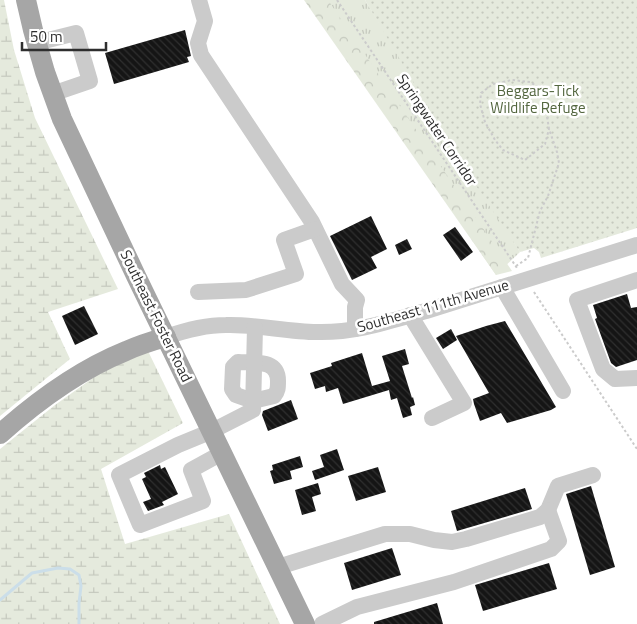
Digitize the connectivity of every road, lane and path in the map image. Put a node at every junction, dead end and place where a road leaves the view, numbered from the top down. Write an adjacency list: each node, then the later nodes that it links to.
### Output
1 (26, 0): 4 (main road, Southeast Foster Road)
2 (199, 0): 7 (street)
3 (337, 0): 9 (path, Springwater Corridor)
4 (36, 43): 5 (main road, Southeast Foster Road); 5 (street)
5 (52, 94): 18 (main road, Southeast Foster Road)
6 (549, 128): 6 (path); 9 (path)
7 (315, 229): 14 (street); 17 (street)
8 (637, 245): 12 (street, Southeast 111th Avenue)
9 (516, 266): 10 (path, Springwater Corridor)
10 (520, 272)
11 (637, 280): 20 (street)
12 (502, 287): 15 (street, Southeast 111th Avenue); 21 (street)
13 (530, 287): 27 (path)
14 (198, 292)
15 (410, 316): 17 (street, Southeast 111th Avenue); 23 (street)
16 (256, 326): 17 (street, Southeast 111th Avenue); 18 (street, Southeast 111th Avenue); 19 (street)
17 (355, 329)
18 (166, 337): 24 (main road, Southeast Foster Road); 25 (main road)
19 (254, 362): 22 (street); 22 (street)
20 (637, 378)
21 (563, 391)
22 (253, 401): 24 (street)
23 (432, 418)
24 (212, 431): 26 (street); 28 (main road, Southeast Foster Road)
25 (0, 434)
26 (178, 445): 29 (street); 29 (street)
27 (637, 449)
28 (222, 453): 29 (street); 32 (main road, Southeast Foster Road)
29 (191, 470)
30 (593, 475): 31 (street)
31 (548, 510): 32 (street); 34 (street)
32 (278, 568): 33 (main road, Southeast Foster Road)
33 (305, 624)
34 (322, 624)

